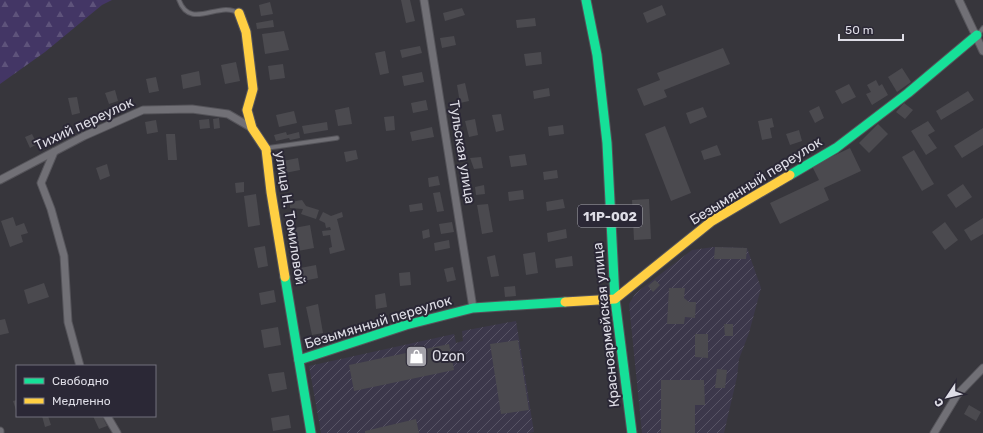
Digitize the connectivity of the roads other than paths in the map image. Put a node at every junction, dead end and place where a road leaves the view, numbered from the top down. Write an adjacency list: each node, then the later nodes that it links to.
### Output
1 (179, 0): 5 (lane)
2 (424, 0): 14 (street, Тульская улица)
3 (586, 0): 13 (street, Красноармейская улица / 11Р-002)
4 (959, 0): 6 (street)
5 (239, 13): 8 (street, улица Н. Томиловой)
6 (980, 32): 7 (street); 13 (street, Безымянный переулок)
7 (983, 51)
8 (252, 128): 10 (street, улица Н. Томиловой); 11 (street, Тихий переулок)
9 (337, 138): 10 (lane)
10 (266, 148): 15 (street, улица Н. Томиловой)
11 (54, 152): 12 (street, Тихий переулок); 16 (street)
12 (0, 180)
13 (614, 299): 14 (street, Безымянный переулок); 21 (street, Красноармейская улица / 11Р-002)
14 (472, 308): 15 (street, Безымянный переулок)
15 (299, 360): 20 (street, улица Н. Томиловой)
16 (80, 365)
17 (983, 368): 22 (street)
18 (108, 417): 19 (street)
19 (117, 433)
20 (311, 433)
21 (632, 433)
22 (934, 433)

